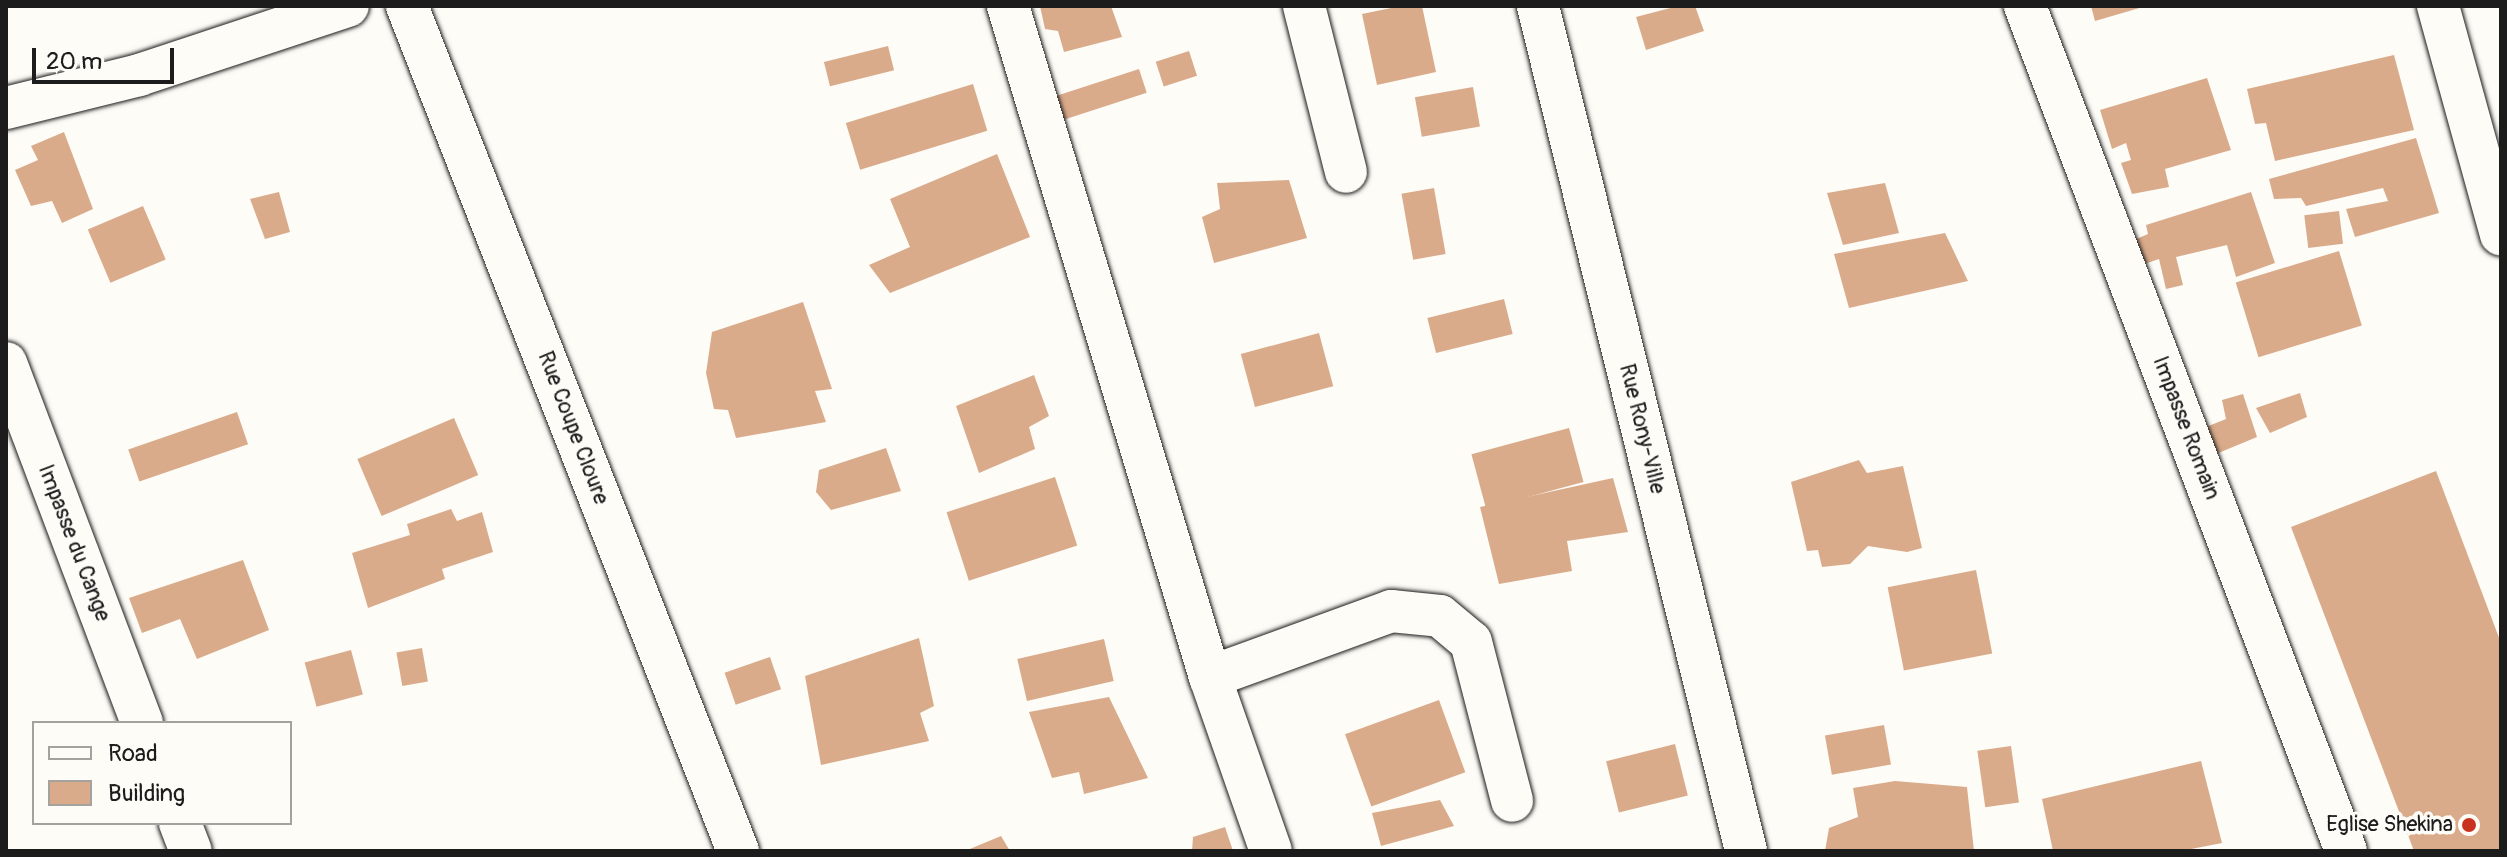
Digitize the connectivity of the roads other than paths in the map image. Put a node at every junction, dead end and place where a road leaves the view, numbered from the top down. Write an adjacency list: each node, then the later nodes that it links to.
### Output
1 (348, 6): 8 (street)
2 (407, 6): 17 (street, Rue Coupe Cloure)
3 (1008, 6): 12 (street)
4 (1304, 6): 9 (street)
5 (1538, 6): 19 (street, Rue Rony-Ville)
6 (2025, 6): 20 (street, Impasse Romain)
7 (2438, 6): 10 (street)
8 (6, 108)
9 (1346, 172)
10 (2501, 234)
11 (6, 363): 13 (street, Impasse du Cange)
12 (1210, 677): 14 (street); 18 (street)
13 (141, 721)
14 (1512, 801)
15 (181, 825): 16 (street)
16 (191, 851)
17 (738, 851)
18 (1271, 851)
19 (1746, 851)
20 (2346, 851)

